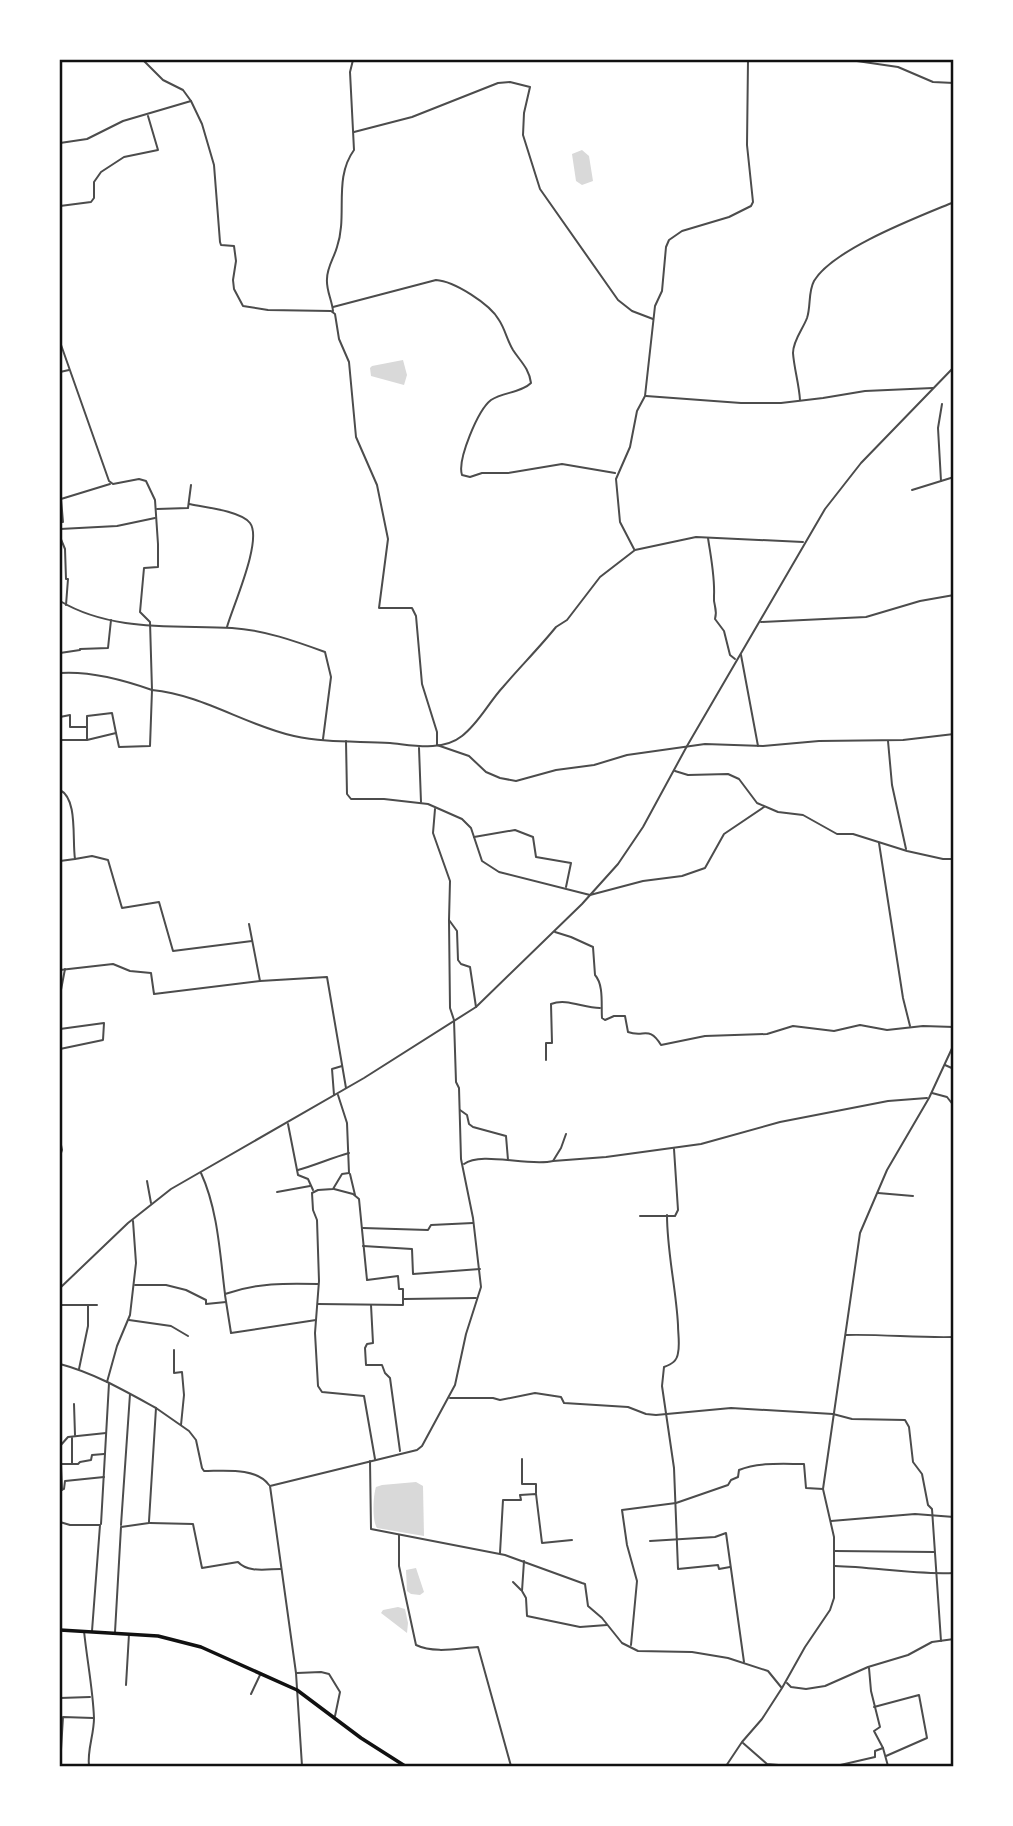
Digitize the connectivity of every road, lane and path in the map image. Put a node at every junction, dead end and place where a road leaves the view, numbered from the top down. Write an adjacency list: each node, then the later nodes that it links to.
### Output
1 (143, 60): 6 (street)
2 (353, 60): 8 (street)
3 (748, 60): 14 (street)
4 (850, 60): 5 (street)
5 (954, 83)
6 (191, 101): 7 (street); 13 (street)
7 (148, 114): 9 (street); 11 (street)
8 (354, 132): 12 (street); 14 (street)
9 (60, 143)
10 (954, 202): 22 (street)
11 (60, 206)
12 (333, 307): 13 (street); 24 (street)
13 (334, 313): 61 (street)
14 (653, 319): 21 (street)
15 (60, 342): 17 (street)
16 (954, 367): 18 (street)
17 (70, 370): 19 (street); 27 (street)
18 (952, 371): 20 (street)
19 (60, 372)
20 (935, 387): 22 (street); 38 (street)
21 (645, 396): 22 (street); 24 (street)
22 (800, 401)
23 (942, 404): 26 (street)
24 (617, 474): 39 (street)
25 (954, 477): 26 (street)
26 (941, 481): 29 (street)
27 (111, 483): 30 (street); 32 (street)
28 (191, 485): 31 (street)
29 (912, 490)
30 (60, 499): 34 (street)
31 (189, 504): 32 (street); 46 (street)
32 (156, 509): 33 (street)
33 (156, 518): 35 (street); 45 (street)
34 (60, 522)
35 (60, 529)
36 (60, 537): 42 (street)
37 (708, 537): 38 (street); 39 (street); 49 (street)
38 (804, 542): 44 (street)
39 (635, 550): 61 (street)
40 (954, 595): 44 (street)
41 (60, 601): 42 (street)
42 (66, 605): 43 (street)
43 (111, 620): 45 (street); 47 (street)
44 (760, 622): 48 (street)
45 (150, 626): 46 (street); 51 (street)
46 (227, 628): 58 (street)
47 (60, 653)
48 (741, 654): 49 (street); 63 (street)
49 (738, 659): 62 (street)
50 (60, 673): 51 (street)
51 (152, 690): 54 (street); 58 (street)
52 (60, 717): 53 (street)
53 (87, 727): 54 (street); 57 (street)
54 (116, 733): 57 (street)
55 (954, 734): 59 (street)
56 (60, 740): 57 (street)
57 (87, 740)
58 (323, 740): 60 (street)
59 (888, 740): 63 (street); 72 (street)
60 (346, 741): 64 (street); 67 (street)
61 (438, 745): 62 (street); 64 (street)
62 (687, 746): 63 (street); 65 (street)
63 (758, 746)
64 (419, 747): 67 (street)
65 (673, 771): 68 (street); 77 (street)
66 (60, 790): 73 (street)
67 (421, 803): 69 (street)
68 (764, 807): 71 (street); 77 (street)
69 (435, 808): 70 (street); 78 (street)
70 (473, 837): 76 (street); 76 (street)
71 (879, 843): 72 (street); 89 (street)
72 (906, 851): 74 (street)
73 (75, 859): 75 (street); 81 (street)
74 (954, 859)
75 (60, 861)
76 (566, 887): 77 (street)
77 (590, 895): 80 (street)
78 (449, 920): 86 (street); 88 (street)
79 (249, 924): 81 (street)
80 (554, 932): 86 (street); 87 (street)
81 (252, 941): 84 (street)
82 (65, 968): 83 (street); 84 (street); 85 (street)
83 (60, 970)
84 (260, 981): 96 (street)
85 (60, 995)
86 (476, 1007): 88 (street)
87 (601, 1008): 89 (street); 94 (street)
88 (454, 1020): 98 (street); 104 (street)
89 (910, 1027): 90 (street)
90 (954, 1027)
91 (60, 1029): 93 (street)
92 (954, 1044): 95 (street)
93 (60, 1049)
94 (546, 1060)
95 (944, 1065): 97 (street); 99 (street)
96 (341, 1066): 98 (street); 101 (street)
97 (954, 1069)
98 (346, 1089): 100 (street)
99 (931, 1093): 102 (street); 103 (street)
100 (338, 1094): 101 (street); 109 (street)
101 (334, 1096): 105 (street)
102 (929, 1098): 108 (street); 122 (street)
103 (954, 1106)
104 (460, 1110): 111 (street); 113 (street)
105 (288, 1123): 114 (street); 115 (street)
106 (565, 1135): 112 (street)
107 (60, 1140): 110 (street)
108 (674, 1148): 112 (street); 126 (street)
109 (349, 1152): 114 (street); 116 (street)
110 (60, 1156)
111 (508, 1161): 112 (street); 113 (street)
112 (554, 1161)
113 (464, 1165): 129 (street)
114 (297, 1171): 118 (street)
115 (201, 1172): 125 (street); 136 (street)
116 (349, 1173): 119 (street); 123 (street)
117 (147, 1181): 125 (street)
118 (311, 1186): 120 (street); 121 (street)
119 (333, 1189): 120 (street); 123 (street)
120 (313, 1191): 133 (street)
121 (277, 1192)
122 (877, 1193): 124 (street); 147 (street)
123 (355, 1195): 130 (street)
124 (913, 1196)
125 (151, 1204): 128 (street)
126 (667, 1215): 127 (street); 159 (street)
127 (640, 1216)
128 (133, 1220): 134 (street); 135 (street)
129 (474, 1223): 130 (street); 132 (street)
130 (362, 1228): 131 (street)
131 (362, 1246): 132 (street); 138 (street)
132 (480, 1269): 137 (street)
133 (319, 1284): 136 (street); 140 (street)
134 (134, 1285): 139 (street); 145 (street)
135 (60, 1288)
136 (225, 1294): 139 (street)
137 (477, 1298): 138 (street); 155 (street)
138 (403, 1299): 141 (street)
139 (226, 1302): 146 (street)
140 (318, 1304): 141 (street); 146 (street)
141 (371, 1304): 164 (street)
142 (60, 1305): 143 (street)
143 (88, 1305): 144 (street); 152 (street)
144 (97, 1305)
145 (128, 1320): 148 (street); 153 (street)
146 (316, 1320): 166 (street)
147 (845, 1335): 149 (street); 158 (street)
148 (188, 1336)
149 (954, 1336)
150 (174, 1350): 160 (street)
151 (60, 1364): 152 (street)
152 (79, 1369): 153 (street)
153 (108, 1382): 154 (street); 161 (street)
154 (130, 1394): 157 (street); 182 (street)
155 (449, 1398): 159 (street); 164 (street)
156 (74, 1404): 162 (street)
157 (156, 1408): 160 (street); 180 (street)
158 (833, 1414): 159 (street); 172 (street); 176 (street)
159 (664, 1415): 175 (street)
160 (181, 1426): 171 (street)
161 (107, 1433): 162 (street); 165 (street)
162 (74, 1436): 163 (street); 169 (street)
163 (60, 1446)
164 (400, 1453): 166 (street)
165 (106, 1454): 169 (street); 170 (street)
166 (375, 1459): 168 (street)
167 (522, 1459): 174 (street)
168 (370, 1460): 171 (street); 183 (street)
169 (72, 1464): 173 (street)
170 (104, 1477): 173 (street); 181 (street)
171 (270, 1486): 193 (street)
172 (823, 1489): 175 (street); 178 (street)
173 (61, 1490)
174 (536, 1494): 185 (street); 189 (street)
175 (676, 1503): 184 (street); 206 (street)
176 (932, 1516): 177 (street); 178 (street); 188 (street)
177 (954, 1517)
178 (831, 1521): 187 (street)
179 (60, 1522): 181 (street)
180 (149, 1523): 182 (street); 193 (street)
181 (100, 1525): 201 (street)
182 (121, 1527): 202 (street)
183 (399, 1534): 189 (street); 228 (street)
184 (676, 1538): 186 (street); 192 (street); 192 (street)
185 (572, 1540)
186 (650, 1541)
187 (834, 1551): 188 (street); 191 (street)
188 (935, 1552): 195 (street)
189 (500, 1554): 190 (street)
190 (524, 1561): 197 (street); 198 (street)
191 (834, 1566): 195 (street); 211 (street)
192 (730, 1567): 207 (street)
193 (281, 1569): 209 (street)
194 (954, 1573): 195 (street)
195 (936, 1574): 205 (street)
196 (513, 1582): 197 (street)
197 (522, 1591): 198 (street)
198 (608, 1625): 206 (street)
199 (60, 1630): 200 (highway)
200 (84, 1630): 201 (highway); 216 (street)
201 (92, 1631): 202 (highway)
202 (115, 1632): 203 (highway)
203 (129, 1633): 210 (highway); 212 (street)
204 (954, 1639): 205 (street)
205 (941, 1641): 208 (street)
206 (631, 1647): 207 (street)
207 (744, 1663): 213 (street)
208 (868, 1667): 211 (street); 218 (street)
209 (296, 1673): 214 (street); 220 (street)
210 (261, 1674): 214 (highway); 215 (street)
211 (786, 1682): 213 (street)
212 (126, 1685)
213 (782, 1688): 221 (street)
214 (296, 1690): 220 (highway); 226 (street)
215 (251, 1694)
216 (92, 1697): 217 (street); 219 (street)
217 (60, 1698)
218 (874, 1707): 222 (street); 223 (street)
219 (94, 1718): 224 (street); 225 (street)
220 (334, 1718): 227 (highway)
221 (742, 1742): 229 (street); 230 (street)
222 (883, 1748): 223 (street); 231 (street)
223 (886, 1755): 232 (street)
224 (60, 1766)
225 (89, 1766)
226 (302, 1766)
227 (405, 1766)
228 (512, 1766)
229 (726, 1766)
230 (790, 1766)
231 (836, 1766)
232 (888, 1766)

